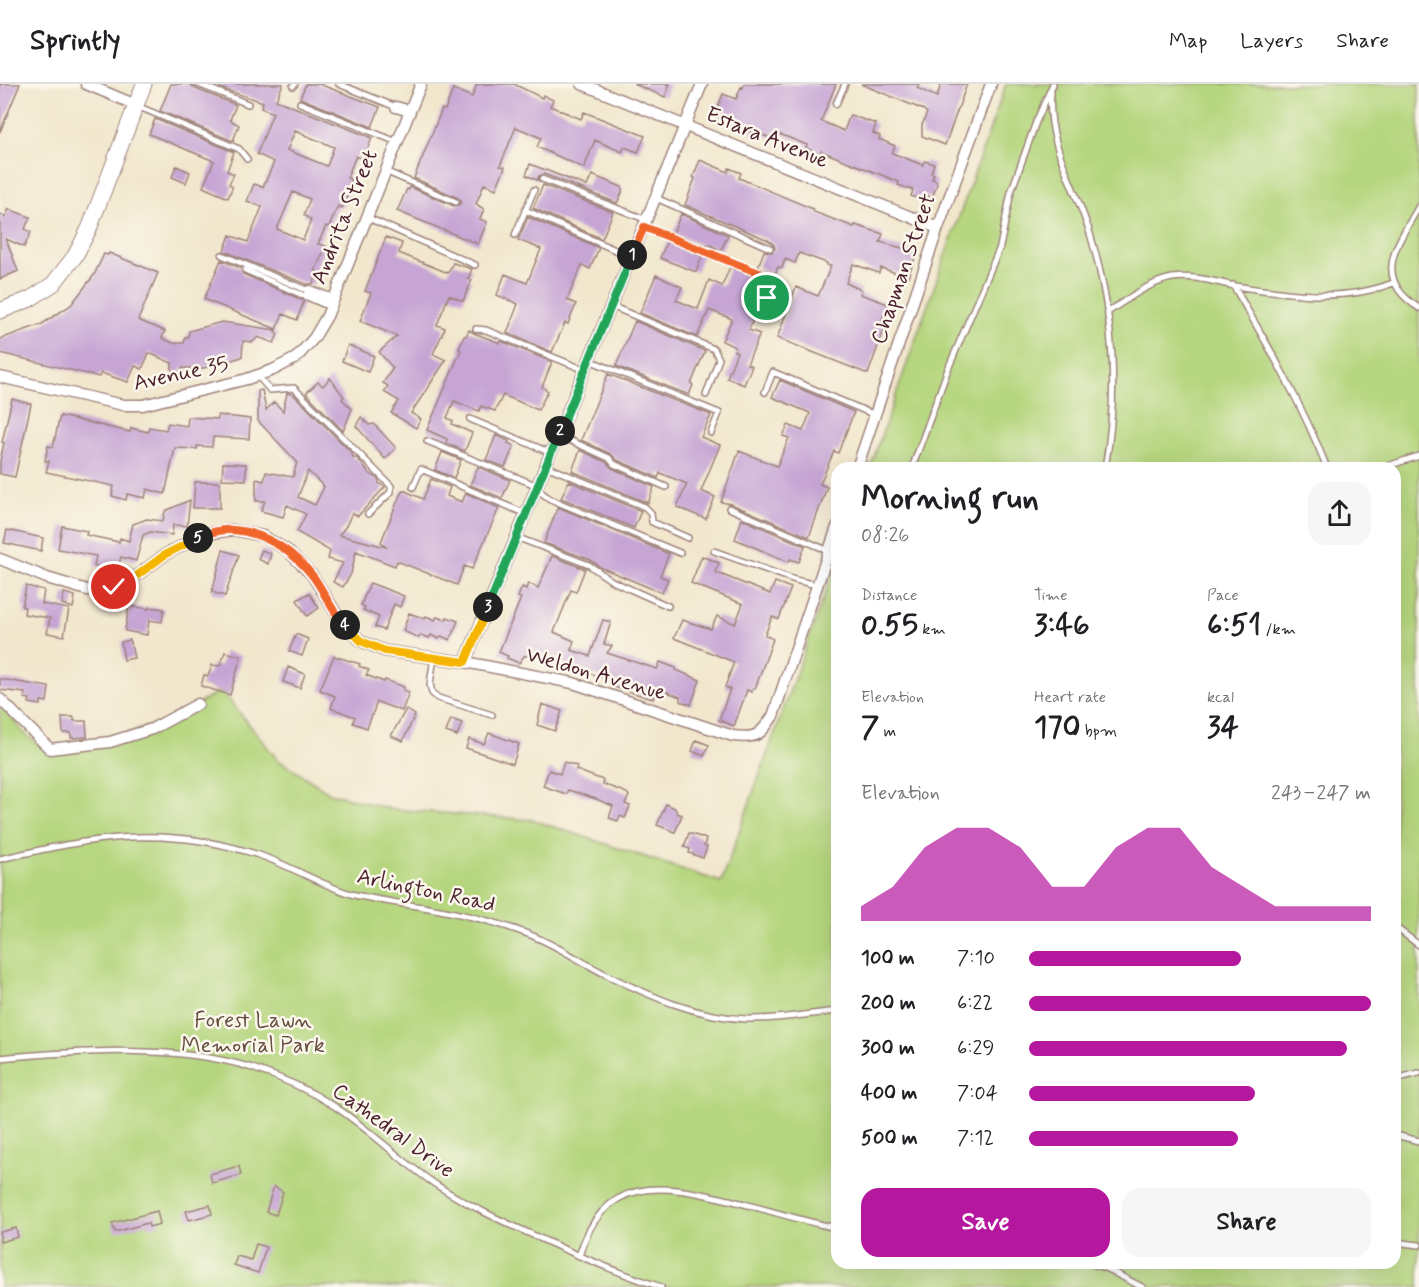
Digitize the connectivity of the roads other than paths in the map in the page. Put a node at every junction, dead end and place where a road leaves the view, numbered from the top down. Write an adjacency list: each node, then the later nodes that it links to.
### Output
1 (86, 84): 14 (street)
2 (144, 84): 14 (main road)
3 (198, 84): 12 (lane)
4 (339, 84): 15 (lane)
5 (421, 84): 16 (street, Andrita Street)
6 (582, 84): 17 (street, Estara Avenue)
7 (702, 84): 17 (street)
8 (845, 84): 13 (lane)
9 (991, 84): 29 (street, Chapman Street)
10 (1052, 86): 44 (lane); 60 (lane)
11 (300, 103): 18 (lane)
12 (248, 104)
13 (836, 104)
14 (136, 105): 19 (lane); 43 (main road)
15 (396, 107): 16 (street)
16 (410, 111): 18 (street, Andrita Street)
17 (685, 126): 23 (street); 29 (street, Estara Avenue)
18 (397, 142): 20 (street, Andrita Street)
19 (247, 159)
20 (385, 171): 24 (lane); 27 (street, Andrita Street)
21 (542, 179): 28 (lane)
22 (534, 190): 26 (lane)
23 (656, 198): 28 (street); 31 (lane)
24 (456, 202)
25 (1419, 206): 36 (lane)
26 (525, 210): 30 (lane); 33 (lane)
27 (366, 217): 34 (lane); 40 (street, Andrita Street)
28 (645, 223): 33 (street); 39 (lane)
29 (938, 228): 52 (street, Chapman Street)
30 (514, 235)
31 (770, 248)
32 (222, 255): 38 (lane)
33 (631, 257): 41 (street)
34 (475, 265)
35 (245, 270): 40 (lane)
36 (1393, 283): 37 (lane); 42 (lane)
37 (1233, 285): 44 (lane); 62 (lane)
38 (309, 291): 40 (street)
39 (767, 298)
40 (332, 303): 46 (street, Andrita Street)
41 (611, 306): 47 (street); 51 (lane)
42 (1419, 308)
43 (0, 311)
44 (1108, 312): 61 (lane)
45 (476, 329): 47 (lane)
46 (296, 358): 48 (street, Avenue 35)
47 (587, 365): 54 (lane); 55 (street)
48 (257, 375): 49 (street, Avenue 35); 69 (lane)
49 (0, 377)
50 (765, 392): 52 (lane)
51 (706, 395)
52 (875, 415): 59 (street, Chapman Street)
53 (470, 419): 57 (lane)
54 (711, 433)
55 (558, 435): 57 (street); 67 (lane)
56 (427, 441): 65 (lane)
57 (551, 453): 64 (street)
58 (1419, 456): 63 (lane)
59 (859, 462)
60 (914, 462)
61 (1106, 462)
62 (1324, 462)
63 (1400, 462)
64 (546, 466): 65 (street); 72 (lane)
65 (538, 486): 70 (street); 76 (lane)
66 (413, 487): 70 (lane)
67 (666, 487)
68 (729, 508): 75 (lane)
69 (368, 514)
70 (526, 514): 71 (street)
71 (516, 537): 79 (lane); 81 (street)
72 (688, 538)
73 (831, 545): 75 (street)
74 (714, 551): 78 (lane)
75 (829, 551): 78 (street)
76 (680, 553)
77 (0, 559): 80 (street, Weldon Avenue)
78 (817, 585): 81 (street, Weldon Avenue)
79 (668, 606)
80 (434, 657): 81 (street, Weldon Avenue); 84 (lane)
81 (465, 662)
82 (0, 699): 83 (street)
83 (198, 704)
84 (492, 715)
85 (0, 859): 88 (lane, Arlington Road)
86 (1401, 932): 87 (lane)
87 (1419, 945)
88 (831, 1012)
89 (0, 1058): 97 (lane, Cathedral Drive)
90 (1419, 1073): 91 (lane)
91 (1401, 1078)
92 (1401, 1136): 93 (lane)
93 (1419, 1141)
94 (831, 1226): 97 (lane)
95 (1401, 1243): 96 (lane)
96 (1419, 1245)
97 (579, 1256): 99 (lane, Cathedral Drive)
98 (1107, 1269): 100 (lane)
99 (661, 1287)
100 (1142, 1287)

